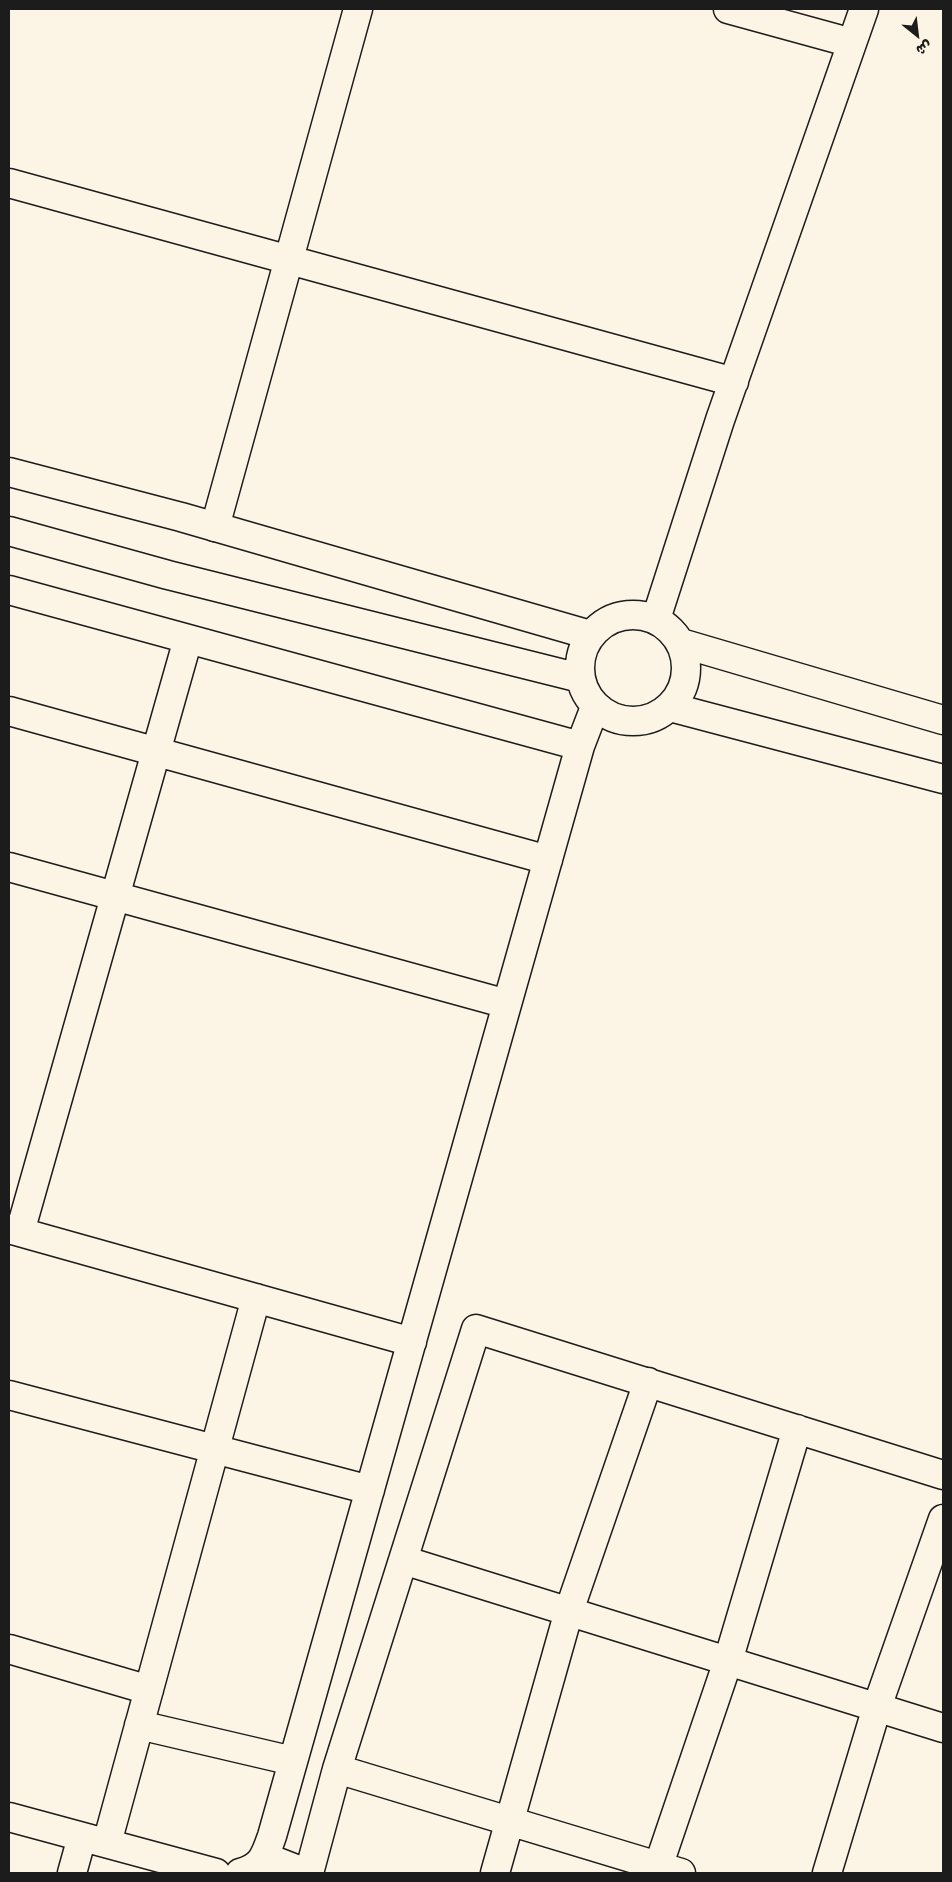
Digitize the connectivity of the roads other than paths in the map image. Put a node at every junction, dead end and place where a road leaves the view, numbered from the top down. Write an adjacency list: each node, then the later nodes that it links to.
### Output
1 (358, 9): 6 (street)
2 (728, 9): 4 (street)
3 (864, 9): 4 (street)
4 (852, 43): 7 (street)
5 (9, 183): 6 (street)
6 (289, 260): 7 (street); 9 (street)
7 (734, 382): 12 (street)
8 (9, 472): 9 (street)
9 (215, 526): 13 (street)
10 (9, 531): 16 (street)
11 (9, 590): 14 (street)
12 (656, 619): 13 (street); 15 (street)
13 (590, 635): 16 (street)
14 (188, 639): 21 (street); 22 (street)
15 (681, 643): 18 (street); 20 (street)
16 (580, 678): 17 (street)
17 (595, 707): 18 (street); 21 (street)
18 (670, 707): 23 (street)
19 (9, 711): 22 (street)
20 (943, 720)
21 (580, 746): 24 (street)
22 (157, 752): 24 (street); 26 (street)
23 (943, 779)
24 (548, 860): 27 (street)
25 (9, 866): 26 (street)
26 (116, 896): 27 (street); 28 (street)
27 (507, 1004): 30 (street)
28 (14, 1231): 29 (street)
29 (256, 1298): 30 (street); 34 (street)
30 (412, 1342): 36 (street)
31 (648, 1382): 33 (street); 38 (street); 39 (street)
32 (9, 1395): 34 (street)
33 (797, 1429): 35 (street); 41 (street)
34 (215, 1449): 36 (street); 42 (street)
35 (943, 1474)
36 (370, 1490): 46 (street)
37 (943, 1519): 43 (street)
38 (403, 1560): 39 (street); 47 (street)
39 (569, 1611): 41 (street); 49 (street)
40 (9, 1649): 42 (street)
41 (728, 1661): 43 (street); 52 (street)
42 (149, 1690): 44 (street)
43 (877, 1707): 45 (street); 57 (street)
44 (139, 1725): 46 (street); 50 (street)
45 (943, 1728)
46 (293, 1761): 51 (street)
47 (337, 1769): 49 (street); 55 (street)
48 (9, 1817): 50 (street)
49 (510, 1822): 52 (street); 56 (street)
50 (94, 1840): 53 (street); 54 (street)
51 (252, 1868): 55 (street)
52 (665, 1871)
53 (72, 1873)
54 (216, 1873)
55 (308, 1873)
56 (495, 1873)
57 (827, 1873)

